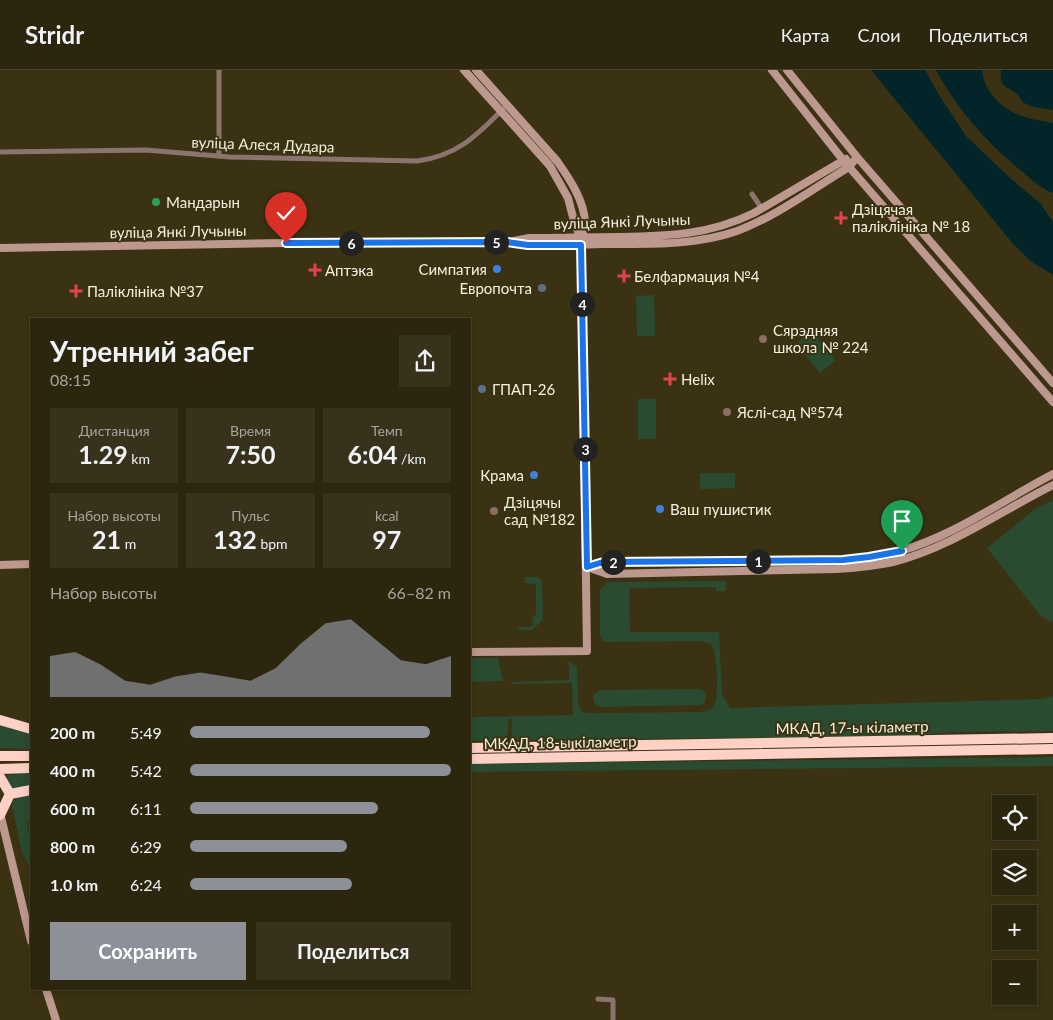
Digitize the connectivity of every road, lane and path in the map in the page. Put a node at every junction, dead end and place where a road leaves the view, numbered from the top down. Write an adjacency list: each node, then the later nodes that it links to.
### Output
1 (219, 70): 8 (street)
2 (464, 70): 6 (main road)
3 (476, 70): 6 (main road)
4 (772, 70): 10 (main road)
5 (787, 70): 9 (main road)
6 (504, 108): 8 (street, вуліца Алеся Дудара); 15 (main road)
7 (0, 152): 8 (street, вуліца Алеся Дудара)
8 (219, 156)
9 (857, 157): 10 (main road, вуліца Янкі Лучыны); 11 (main road, вуліца Янкі Лучыны); 17 (main road)
10 (843, 160): 11 (main road); 13 (main road, вуліца Янкі Лучыны)
11 (849, 167): 14 (main road, вуліца Янкі Лучыны); 18 (main road)
12 (752, 194): 13 (street)
13 (762, 209): 14 (main road); 15 (main road, вуліца Янкі Лучыны)
14 (768, 216): 15 (main road, вуліца Янкі Лучыны)
15 (581, 241): 16 (main road, вуліца Янкі Лучыны); 23 (main road)
16 (0, 248)
17 (1053, 383)
18 (1053, 402)
19 (1053, 474): 23 (main road)
20 (1053, 485): 23 (main road)
21 (30, 564): 22 (main road)
22 (0, 565)
23 (587, 567): 24 (main road)
24 (471, 652)
25 (0, 720): 26 (highway)
26 (30, 729)
27 (1053, 738): 30 (highway, МКАД, 17-ы кіламетр)
28 (471, 748): 30 (highway, МКАД, 18-ы кіламетр)
29 (1053, 749): 30 (highway, МКАД, 17-ы кіламетр)
30 (651, 750): 33 (highway, МКАД, 18-ы кіламетр)
31 (4, 756): 32 (highway)
32 (30, 756)
33 (471, 759)
34 (30, 768): 35 (highway)
35 (0, 769)
36 (0, 777): 37 (main road); 39 (highway)
37 (0, 782)
38 (30, 790): 39 (highway)
39 (10, 794): 40 (highway)
40 (0, 814): 41 (main road)
41 (30, 936)
42 (46, 990): 44 (main road)
43 (598, 999): 45 (street)
44 (56, 1020)
45 (613, 1020)

